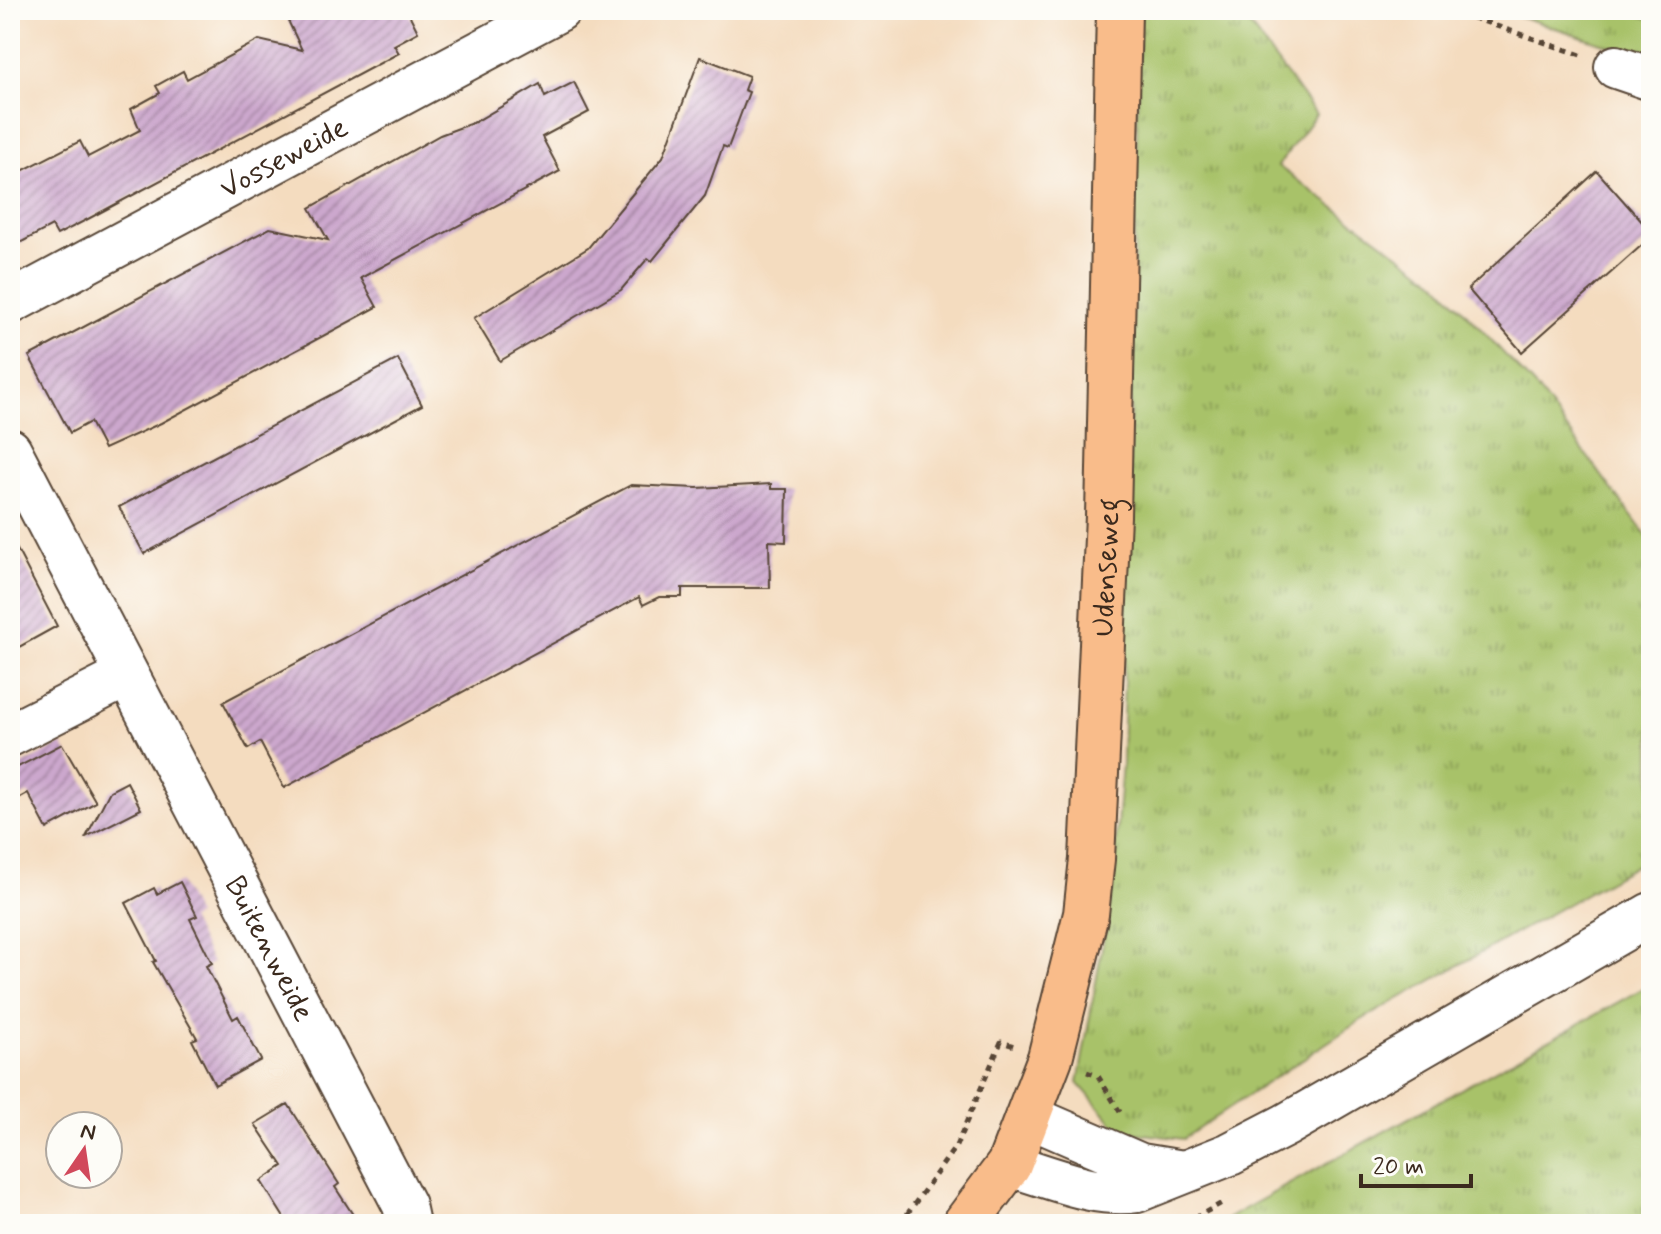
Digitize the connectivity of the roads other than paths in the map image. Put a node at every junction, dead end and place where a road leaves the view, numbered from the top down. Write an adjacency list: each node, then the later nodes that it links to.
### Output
1 (559, 10): 3 (street, Vosseweide)
2 (1119, 10): 8 (main road, Udenseweg)
3 (10, 303)
4 (10, 450): 5 (street, Buitenweide)
5 (126, 676): 6 (street); 11 (street, Buitenweide)
6 (10, 735)
7 (1651, 914): 10 (street)
8 (1028, 1116): 9 (main road, Udenseweg); 10 (street)
9 (1009, 1165): 10 (street); 12 (main road, Udenseweg)
10 (1183, 1172)
11 (408, 1224)
12 (965, 1224)

